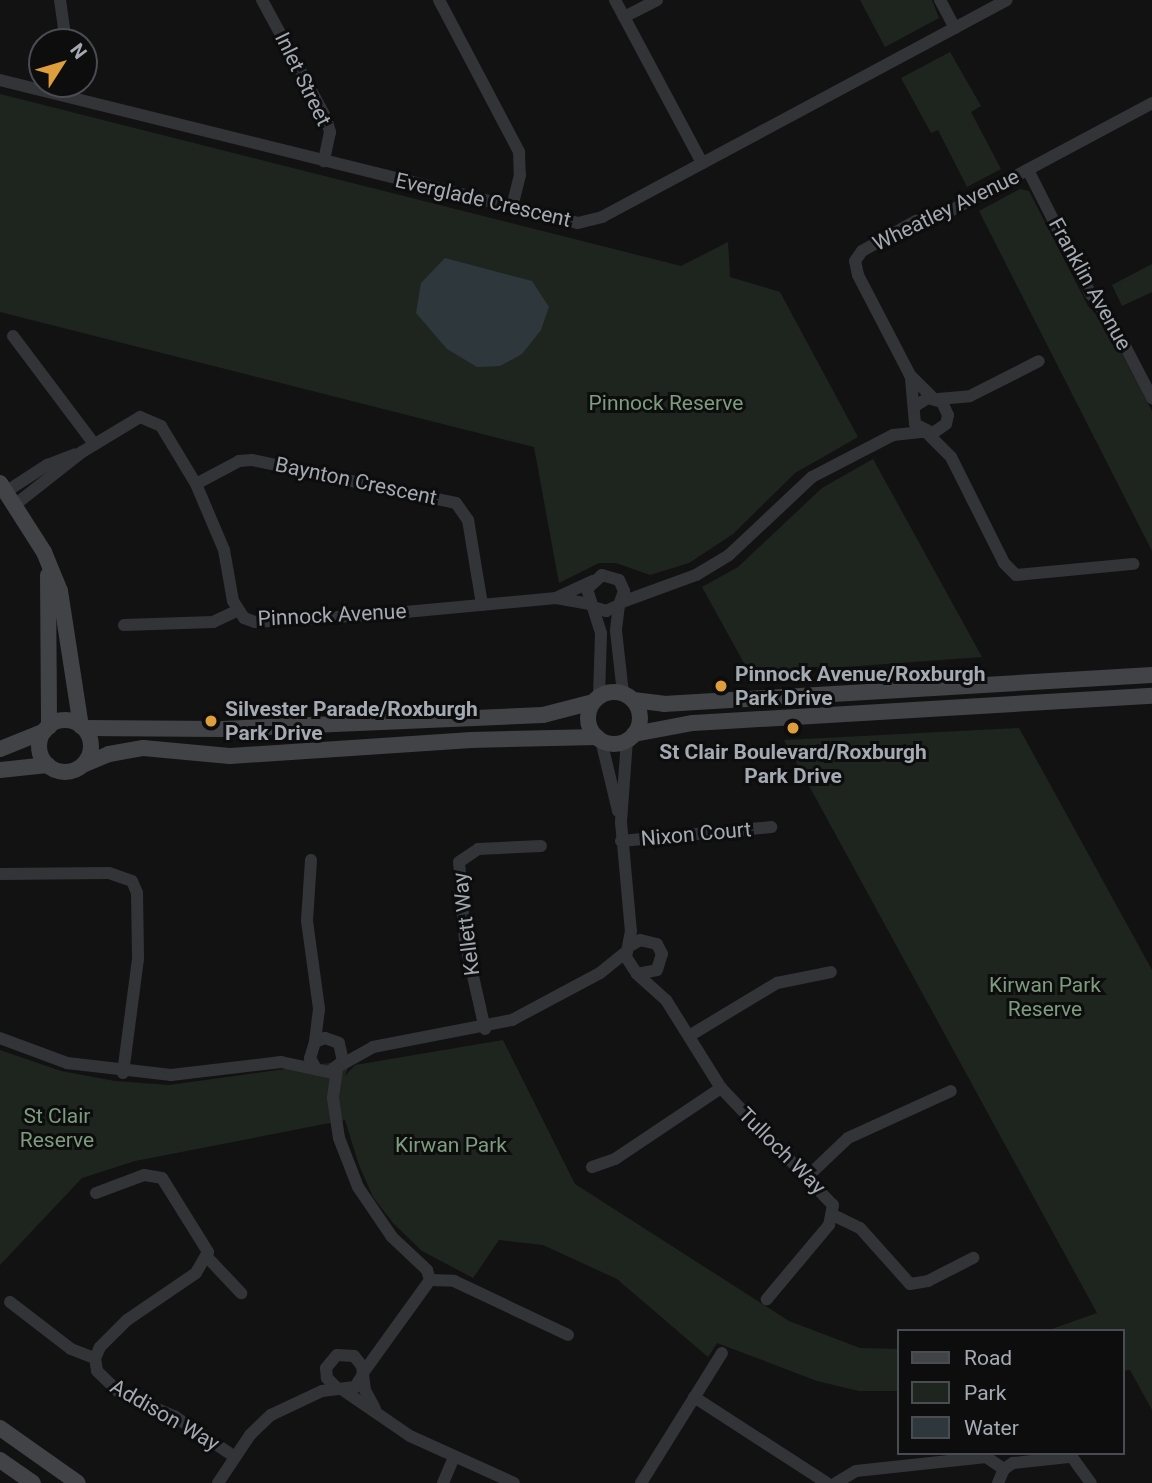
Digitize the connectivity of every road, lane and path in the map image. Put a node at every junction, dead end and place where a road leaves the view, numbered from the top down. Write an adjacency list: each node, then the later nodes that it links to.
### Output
1 (60, 0): 9 (street)
2 (262, 0): 15 (street, Inlet Street)
3 (439, 0): 18 (street)
4 (615, 0): 8 (street)
5 (657, 0): 8 (street)
6 (940, 0): 10 (street)
7 (1007, 0): 10 (street, Everglade Crescent)
8 (624, 17): 16 (street)
9 (64, 28)
10 (954, 28): 16 (street, Everglade Crescent)
11 (0, 79): 12 (street, Everglade Crescent)
12 (28, 84)
13 (92, 98): 15 (street, Everglade Crescent)
14 (1152, 103): 17 (street, Wheatley Avenue)
15 (324, 161): 18 (street, Everglade Crescent)
16 (702, 163): 18 (street, Everglade Crescent)
17 (1028, 170): 21 (street, Wheatley Avenue); 24 (street, Franklin Avenue)
18 (512, 208)
19 (13, 337): 29 (street)
20 (1039, 361): 22 (street)
21 (910, 375): 23 (street, Wheatley Avenue); 25 (street, Wheatley Avenue)
22 (970, 396): 23 (street); 26 (street)
23 (935, 398): 25 (street); 26 (street, Wheatley Avenue)
24 (1152, 398)
25 (914, 410): 27 (street); 28 (street)
26 (947, 422): 27 (street); 30 (street, Wheatley Avenue)
27 (925, 433): 28 (street); 30 (street)
28 (893, 435): 37 (street)
29 (94, 444): 31 (street, Pinnock Avenue); 32 (street, Pinnock Avenue)
30 (951, 457): 34 (street)
31 (196, 484): 40 (street, Baynton Crescent); 42 (street, Pinnock Avenue)
32 (8, 493): 33 (street)
33 (44, 552): 48 (street); 49 (street)
34 (1133, 564)
35 (618, 580): 36 (street); 37 (street); 39 (street)
36 (592, 581): 38 (street, Pinnock Avenue); 41 (street)
37 (661, 587): 39 (street)
38 (556, 598): 40 (street, Pinnock Avenue); 41 (street, Pinnock Avenue)
39 (620, 604): 41 (street); 46 (street)
40 (482, 605): 42 (street, Pinnock Avenue)
41 (592, 605): 47 (street)
42 (237, 611): 43 (street)
43 (124, 625)
44 (1152, 675): 46 (street)
45 (1152, 695): 50 (street)
46 (628, 696): 47 (street); 50 (street)
47 (596, 699): 48 (street); 51 (street)
48 (83, 727): 49 (street); 54 (street)
49 (47, 729): 52 (street); 53 (street)
50 (630, 737): 51 (street); 56 (street)
51 (599, 738): 54 (street); 56 (street)
52 (0, 749)
53 (48, 765): 54 (street); 55 (street)
54 (83, 765)
55 (0, 770)
56 (621, 822): 58 (street)
57 (771, 827): 58 (street, Nixon Court)
58 (621, 841): 62 (street)
59 (541, 846): 71 (street, Kellett Way)
60 (311, 860): 70 (street)
61 (0, 874): 80 (street)
62 (630, 912): 63 (street); 64 (street)
63 (652, 941): 64 (street); 65 (street)
64 (628, 949): 67 (street); 68 (street)
65 (660, 966): 68 (street); 69 (street, Tulloch Way)
66 (831, 972): 72 (street)
67 (600, 973): 68 (street); 71 (street)
68 (635, 973): 69 (street, Tulloch Way)
69 (666, 1000): 72 (street, Tulloch Way)
70 (319, 1009): 74 (street); 75 (street)
71 (485, 1029): 76 (street)
72 (688, 1036): 81 (street, Tulloch Way)
73 (0, 1038): 80 (street)
74 (337, 1041): 75 (street); 76 (street); 78 (street)
75 (313, 1044): 77 (street); 79 (street)
76 (373, 1047): 78 (street)
77 (281, 1062): 79 (street); 80 (street)
78 (339, 1067): 79 (street); 83 (street)
79 (318, 1070): 83 (street)
80 (123, 1073)
81 (721, 1088): 84 (street); 85 (street, Tulloch Way)
82 (951, 1091): 85 (street)
83 (334, 1098): 90 (street)
84 (592, 1167)
85 (808, 1176): 87 (street, Tulloch Way)
86 (96, 1193): 88 (street)
87 (833, 1215): 89 (street); 92 (street, Tulloch Way)
88 (207, 1257): 91 (street); 98 (street, Addison Way)
89 (973, 1258)
90 (430, 1280): 94 (street); 95 (street)
91 (241, 1293)
92 (767, 1300)
93 (9, 1302): 98 (street)
94 (568, 1335)
95 (386, 1338): 97 (street); 100 (street)
96 (722, 1353): 102 (street)
97 (348, 1354): 99 (street); 100 (street)
98 (95, 1358): 107 (street, Addison Way)
99 (326, 1368): 101 (street); 103 (street)
100 (363, 1374): 101 (street); 104 (street)
101 (340, 1390): 103 (street); 104 (street)
102 (694, 1397): 116 (street); 117 (street)
103 (295, 1401): 107 (street)
104 (379, 1416): 108 (street)
105 (0, 1428): 113 (street)
106 (1069, 1455): 110 (street); 120 (street)
107 (234, 1457): 111 (street)
108 (454, 1457): 114 (street); 115 (street)
109 (0, 1460): 112 (street)
110 (1004, 1469): 118 (street); 119 (street)
111 (218, 1481)
112 (33, 1483)
113 (78, 1483)
114 (443, 1483)
115 (514, 1483)
116 (641, 1483)
117 (827, 1483)
118 (836, 1483)
119 (998, 1483)
120 (1091, 1483)

